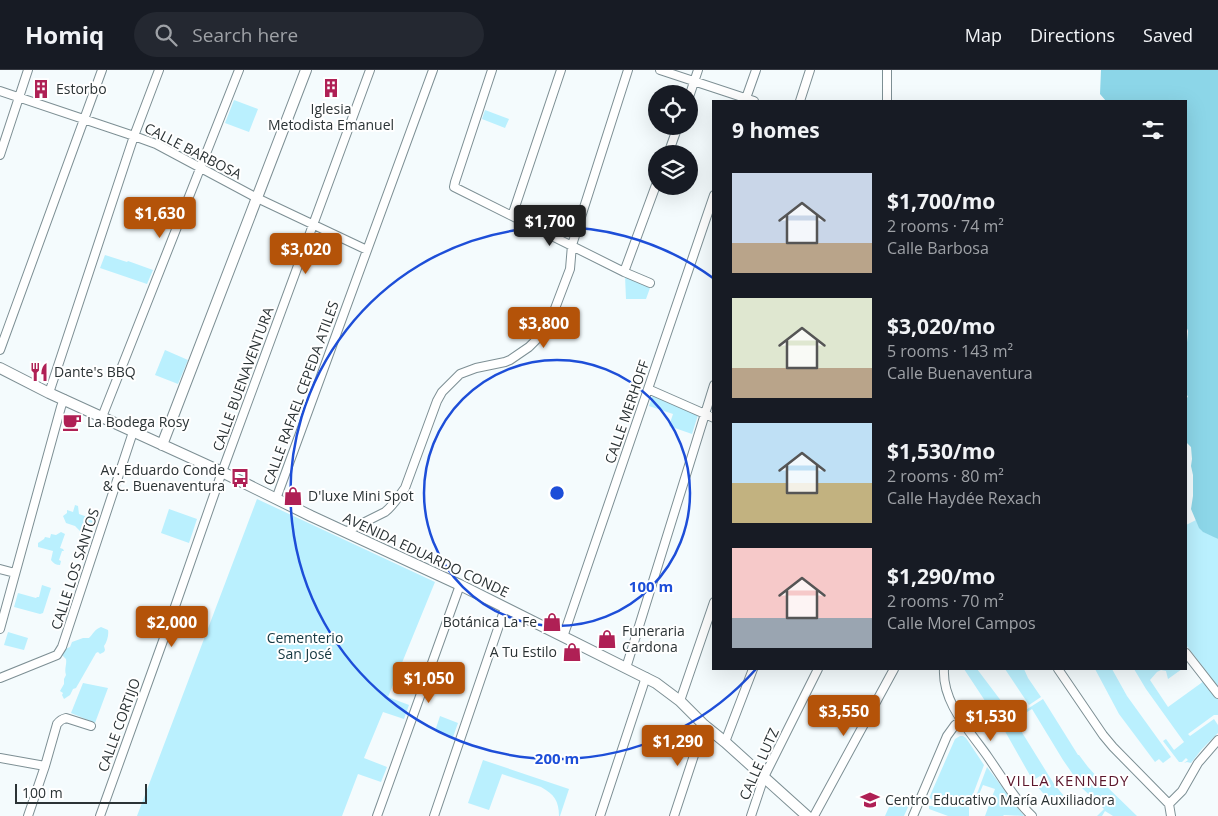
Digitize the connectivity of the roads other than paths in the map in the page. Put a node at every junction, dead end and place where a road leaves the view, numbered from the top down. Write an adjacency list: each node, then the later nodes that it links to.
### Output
1 (28, 70): 19 (street)
2 (102, 70): 23 (street)
3 (159, 70): 24 (street)
4 (239, 70): 26 (street)
5 (306, 70): 28 (street)
6 (370, 70): 31 (street, CALLE BUENAVENTURA)
7 (433, 70): 33 (street, CALLE RAFAEL CEPEDA ATILES)
8 (492, 70): 30 (street)
9 (561, 70): 30 (street)
10 (628, 70): 32 (street)
11 (660, 70): 16 (street)
12 (698, 70): 16 (street)
13 (756, 70): 20 (street)
14 (810, 70): 21 (street)
15 (887, 70): 22 (street)
16 (694, 82): 17 (street); 20 (street)
17 (693, 85)
18 (0, 92): 19 (street, CALLE BARBOSA)
19 (19, 98): 23 (street, CALLE BARBOSA); 25 (street)
20 (749, 100)
21 (800, 100)
22 (887, 100)
23 (84, 119): 24 (street, CALLE BARBOSA); 36 (street)
24 (134, 136): 26 (street, CALLE BARBOSA); 40 (street)
25 (0, 155)
26 (201, 168): 28 (street, CALLE BARBOSA); 43 (street)
27 (652, 195): 34 (street)
28 (257, 198): 31 (street, CALLE BARBOSA); 46 (street)
29 (712, 201): 38 (street, CALLE MERHOFF)
30 (512, 216): 32 (street)
31 (313, 225): 33 (street, CALLE BARBOSA); 47 (street, CALLE BUENAVENTURA)
32 (572, 246): 34 (street); 49 (street)
33 (367, 250): 48 (street, CALLE RAFAEL CEPEDA ATILES)
34 (624, 272): 35 (street)
35 (650, 283)
36 (0, 350)
37 (0, 368): 40 (street, AVENIDA EDUARDO CONDE)
38 (648, 389): 42 (street); 56 (street, CALLE MERHOFF)
39 (712, 391): 42 (street)
40 (49, 393): 41 (street, AVENIDA EDUARDO CONDE)
41 (64, 399): 43 (street, AVENIDA EDUARDO CONDE); 51 (street)
42 (705, 414): 44 (street); 58 (street)
43 (102, 417): 45 (street, AVENIDA EDUARDO CONDE)
44 (712, 417)
45 (133, 432): 46 (street, AVENIDA EDUARDO CONDE); 65 (street, CALLE LOS SANTOS)
46 (162, 445): 47 (street, AVENIDA EDUARDO CONDE)
47 (222, 472): 48 (street, AVENIDA EDUARDO CONDE); 78 (street, CALLE CORTIJO)
48 (276, 499): 49 (street, AVENIDA EDUARDO CONDE)
49 (345, 532): 52 (street, AVENIDA EDUARDO CONDE)
50 (0, 569): 51 (street)
51 (16, 572): 55 (street)
52 (460, 585): 53 (street, AVENIDA EDUARDO CONDE); 79 (street)
53 (505, 608): 56 (street, AVENIDA EDUARDO CONDE); 80 (street)
54 (712, 608): 67 (street)
55 (0, 629)
56 (563, 637): 58 (street, AVENIDA EDUARDO CONDE)
57 (1187, 654): 66 (street)
58 (626, 668): 64 (street, AVENIDA EDUARDO CONDE)
59 (754, 670): 72 (street)
60 (818, 670): 75 (street, CALLE LUTZ)
61 (893, 670): 85 (street)
62 (944, 670): 68 (street)
63 (1059, 670): 76 (street)
64 (646, 677): 67 (street, AVENIDA EDUARDO CONDE); 81 (street)
65 (0, 678)
66 (1218, 694)
67 (680, 701): 69 (street, AVENIDA EDUARDO CONDE)
68 (962, 720): 86 (street); 87 (street)
69 (704, 725): 72 (street, AVENIDA EDUARDO CONDE); 82 (street)
70 (91, 726): 74 (street)
71 (1218, 740): 76 (street)
72 (725, 742): 75 (street, AVENIDA EDUARDO CONDE)
73 (0, 758): 74 (street)
74 (45, 766): 77 (street)
75 (764, 777): 83 (street, CALLE LUTZ); 84 (street, AVENIDA EDUARDO CONDE)
76 (1169, 804): 88 (street)
77 (28, 816)
78 (100, 816)
79 (378, 816)
80 (434, 816)
81 (600, 816)
82 (674, 816)
83 (751, 816)
84 (807, 816)
85 (814, 816)
86 (913, 816)
87 (1032, 816)
88 (1171, 816)

